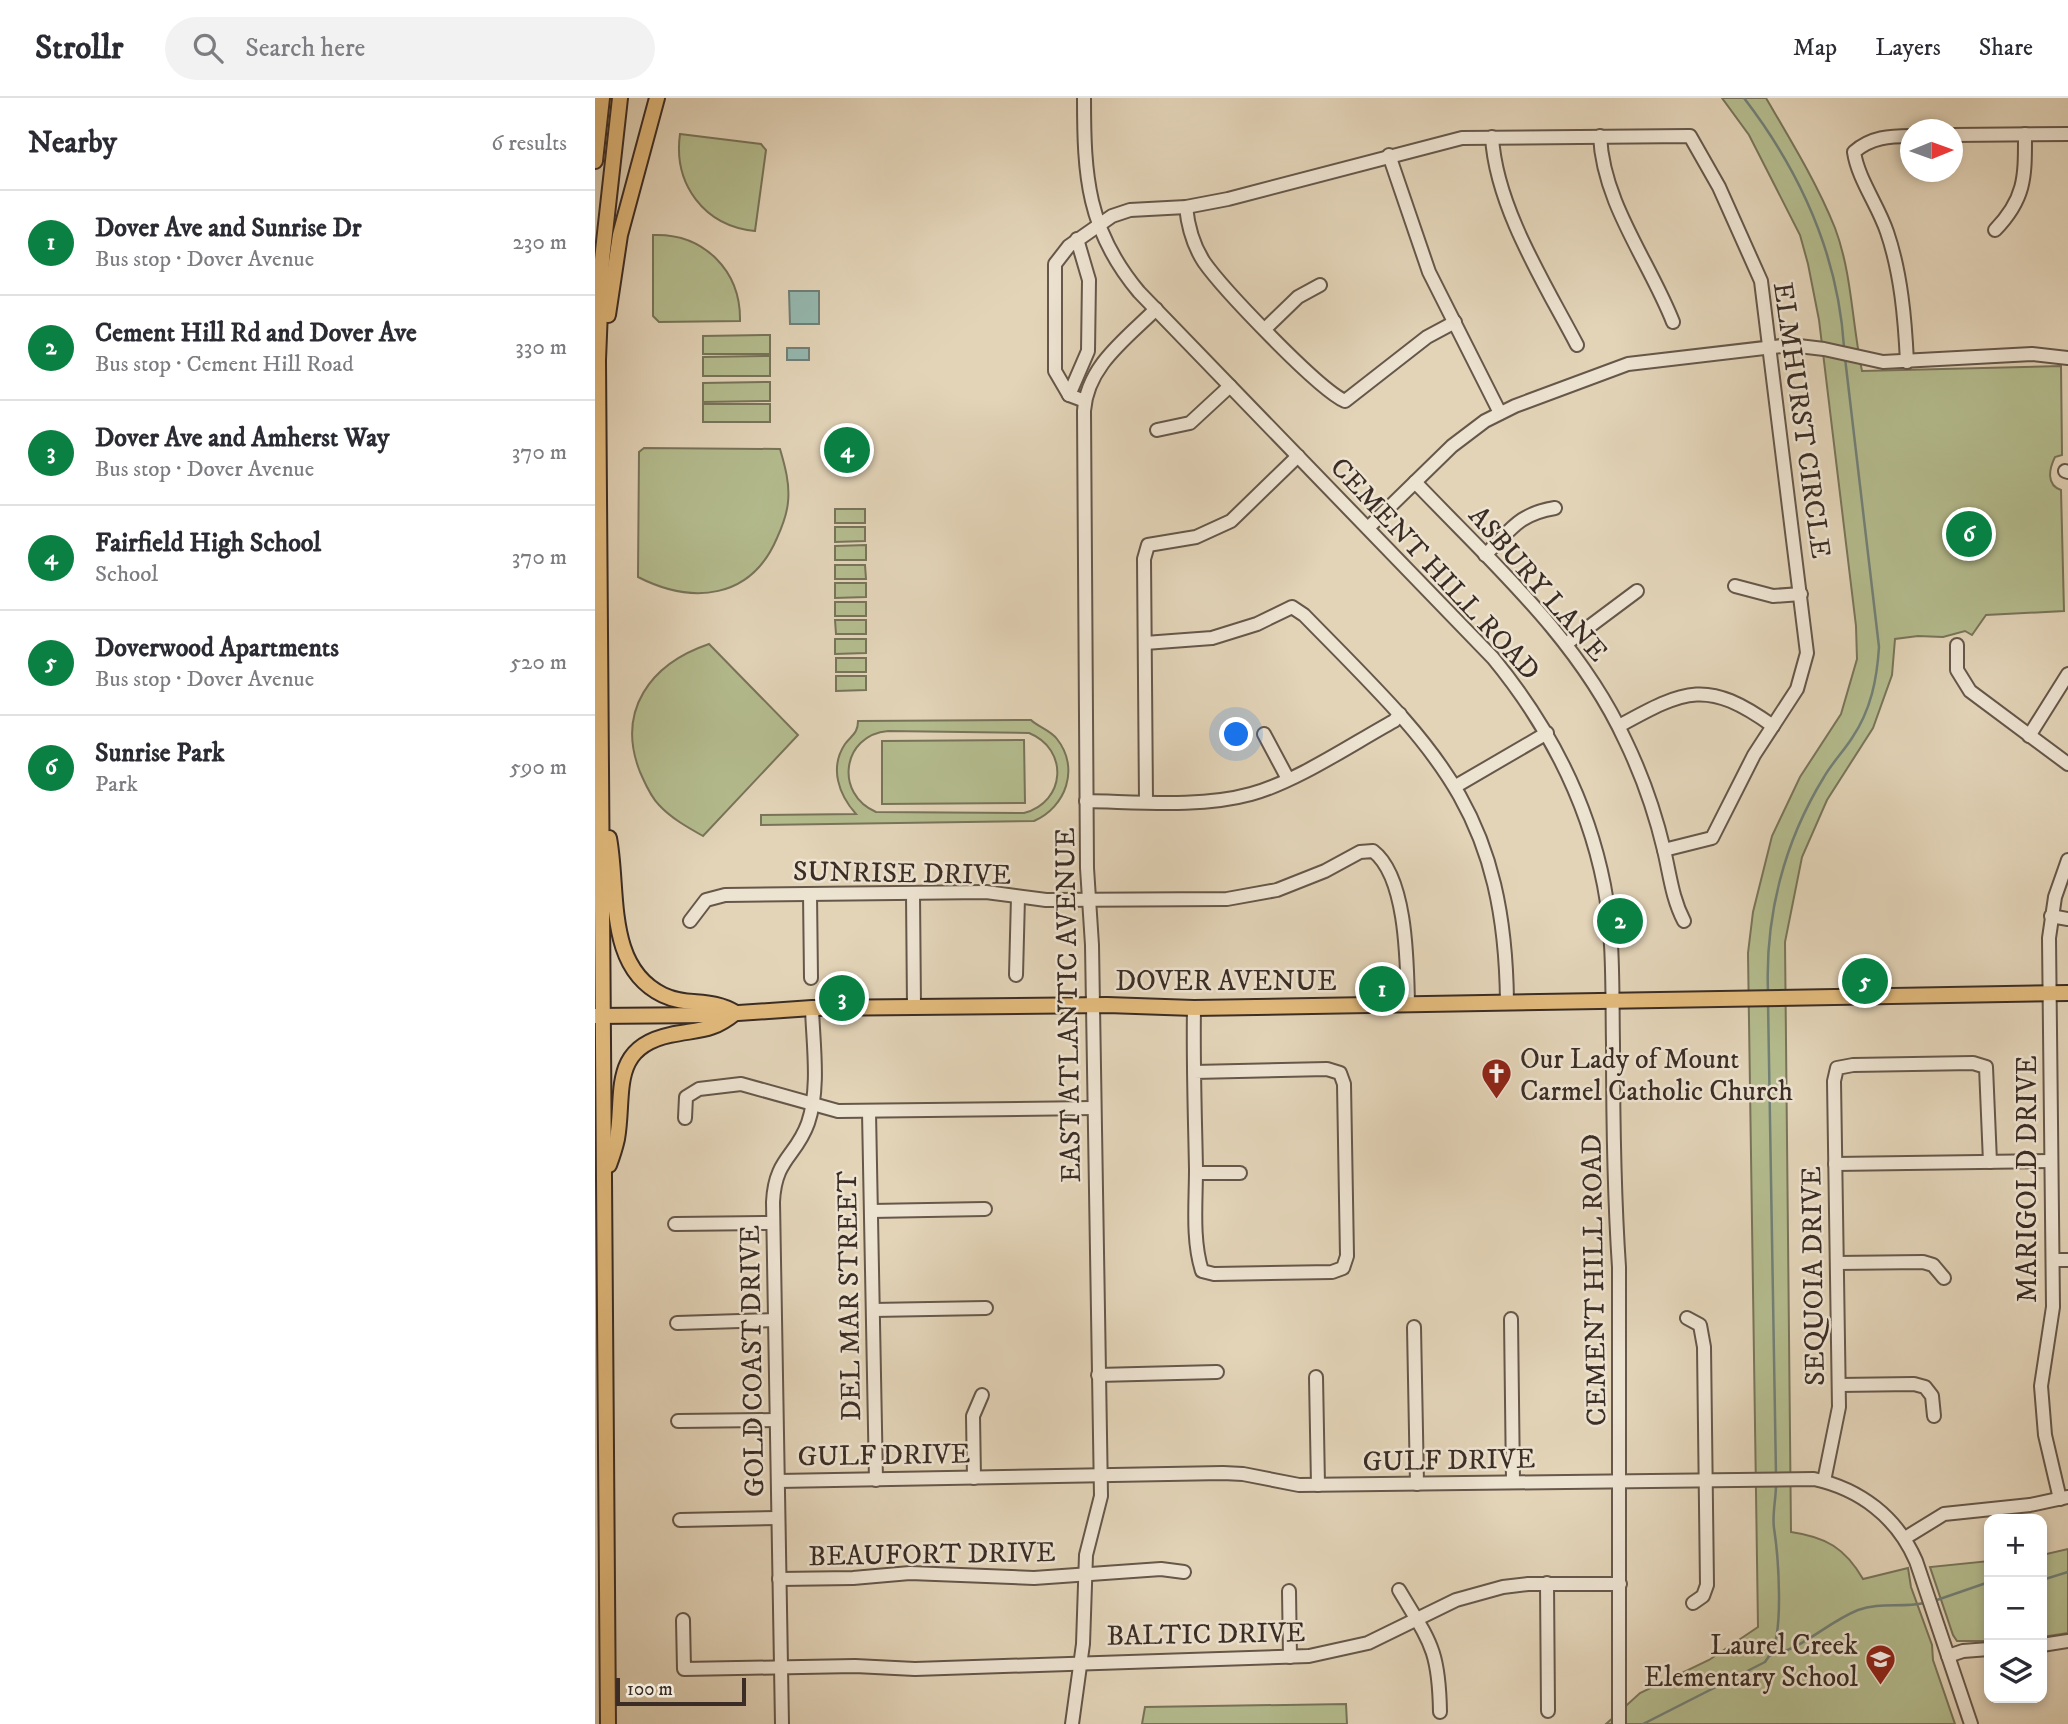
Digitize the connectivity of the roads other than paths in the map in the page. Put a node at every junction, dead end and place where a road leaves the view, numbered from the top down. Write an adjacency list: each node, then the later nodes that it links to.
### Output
1 (602, 98): 12 (main road)
2 (620, 98): 25 (main road)
3 (657, 98): 25 (main road)
4 (1084, 98): 14 (street, CEMENT HILL ROAD)
5 (2025, 134): 6 (street); 7 (street); 15 (street)
6 (2068, 134)
7 (1963, 135)
8 (1600, 136): 9 (street, ELMHURST CIRCLE); 20 (street); 23 (street, ELMHURST CIRCLE)
9 (1492, 137): 11 (street, ELMHURST CIRCLE); 22 (street)
10 (1900, 137): 26 (street)
11 (1389, 155): 13 (street, ELMHURST CIRCLE); 19 (street)
12 (595, 161)
13 (1186, 207): 14 (street, ELMHURST CIRCLE); 21 (street)
14 (1097, 225): 16 (street, ELMHURST CIRCLE); 18 (street, CEMENT HILL ROAD)
15 (1995, 230)
16 (1073, 242): 28 (street); 28 (street)
17 (1319, 285): 21 (street)
18 (1156, 309): 27 (street, CEMENT HILL ROAD); 29 (street, EAST ATLANTIC AVENUE)
19 (1455, 322): 21 (street); 30 (street)
20 (1672, 323)
21 (1266, 328)
22 (1577, 345)
23 (1772, 346): 26 (street); 30 (street); 39 (street, ELMHURST CIRCLE)
24 (2068, 358): 26 (street)
25 (599, 360): 53 (main road)
26 (1907, 362)
27 (1230, 386): 31 (street); 32 (street, CEMENT HILL ROAD)
28 (1069, 395): 29 (street)
29 (1084, 401): 54 (street, EAST ATLANTIC AVENUE)
30 (1500, 413): 33 (street)
31 (1157, 430)
32 (1298, 456): 35 (street, CEMENT HILL ROAD); 40 (street)
33 (1415, 482): 35 (street); 36 (street, ASBURY LANE)
34 (1555, 508): 36 (street)
35 (1368, 528): 47 (street, CEMENT HILL ROAD)
36 (1485, 555): 41 (street, ASBURY LANE)
37 (1735, 586): 39 (street)
38 (1637, 591): 41 (street)
39 (1801, 594): 46 (street, ELMHURST CIRCLE)
40 (1145, 643): 44 (street); 55 (street)
41 (1566, 644): 45 (street, ASBURY LANE)
42 (1957, 645): 49 (street)
43 (2068, 674): 49 (street)
44 (1400, 714): 51 (street); 52 (street)
45 (1619, 726): 46 (street); 56 (street, ASBURY LANE)
46 (1773, 726): 56 (street, ELMHURST CIRCLE)
47 (1547, 733): 52 (street); 70 (street, CEMENT HILL ROAD)
48 (1264, 734): 51 (street)
49 (2029, 736): 50 (street)
50 (2068, 764)
51 (1288, 779): 55 (street)
52 (1456, 786): 71 (street)
53 (602, 799): 77 (main road); 78 (main road)
54 (1086, 801): 55 (street); 61 (street, EAST ATLANTIC AVENUE)
55 (1146, 801)
56 (1664, 850): 65 (street, ASBURY LANE)
57 (2068, 860): 62 (street, MARIGOLD DRIVE)
58 (913, 893): 59 (street, SUNRISE DRIVE); 60 (street, SUNRISE DRIVE); 74 (street)
59 (810, 894): 64 (street, SUNRISE DRIVE); 67 (street)
60 (1017, 897): 61 (street, SUNRISE DRIVE); 66 (street)
61 (1089, 900): 72 (street, SUNRISE DRIVE); 73 (street, EAST ATLANTIC AVENUE)
62 (2051, 916): 63 (street); 68 (street, MARIGOLD DRIVE)
63 (2068, 919)
64 (691, 920)
65 (1684, 921)
66 (1016, 975)
67 (811, 978)
68 (2049, 993): 69 (main road, DOVER AVENUE); 70 (main road, DOVER AVENUE); 84 (street, MARIGOLD DRIVE)
69 (2068, 993)
70 (1612, 1000): 71 (main road, DOVER AVENUE); 118 (street, CEMENT HILL ROAD)
71 (1507, 1002): 72 (main road, DOVER AVENUE)
72 (1408, 1004): 76 (main road, DOVER AVENUE)
73 (1093, 1005): 74 (main road, DOVER AVENUE); 76 (main road, DOVER AVENUE); 81 (street, EAST ATLANTIC AVENUE)
74 (914, 1007): 75 (main road, DOVER AVENUE)
75 (812, 1008): 77 (main road, DOVER AVENUE); 80 (street, GOLD COAST DRIVE)
76 (1194, 1008): 79 (street)
77 (736, 1013): 78 (main road, DOVER AVENUE); 89 (main road)
78 (599, 1016): 89 (main road)
79 (1195, 1072): 87 (street); 87 (street)
80 (812, 1106): 82 (street); 83 (street); 92 (street, GOLD COAST DRIVE)
81 (1094, 1108): 82 (street); 106 (street, EAST ATLANTIC AVENUE)
82 (869, 1112): 91 (street, DEL MAR STREET)
83 (685, 1118)
84 (2051, 1161): 85 (street); 95 (street, MARIGOLD DRIVE)
85 (1990, 1162): 86 (street); 86 (street, SEQUOIA DRIVE)
86 (1835, 1164): 96 (street, SEQUOIA DRIVE)
87 (1196, 1173): 88 (street)
88 (1240, 1173)
89 (605, 1180): 146 (main road)
90 (985, 1209): 91 (street)
91 (871, 1211): 99 (street, DEL MAR STREET)
92 (773, 1223): 93 (street); 102 (street, GOLD COAST DRIVE)
93 (675, 1224)
94 (2068, 1259): 95 (street)
95 (2053, 1260): 123 (street, MARIGOLD DRIVE)
96 (1837, 1263): 97 (street); 108 (street, SEQUOIA DRIVE)
97 (1944, 1278)
98 (986, 1308): 99 (street)
99 (873, 1310): 115 (street, DEL MAR STREET)
100 (1687, 1318): 116 (street)
101 (1511, 1319): 120 (street)
102 (775, 1320): 103 (street); 111 (street, GOLD COAST DRIVE)
103 (677, 1323)
104 (1414, 1327): 121 (street)
105 (1217, 1373): 106 (street)
106 (1098, 1375): 113 (street, EAST ATLANTIC AVENUE)
107 (1316, 1377): 122 (street)
108 (1839, 1385): 110 (street); 119 (street, SEQUOIA DRIVE)
109 (982, 1395): 114 (street)
110 (1934, 1416)
111 (776, 1420): 112 (street); 117 (street, GOLD COAST DRIVE)
112 (678, 1421)
113 (1100, 1476): 114 (street, GULF DRIVE); 122 (street, GULF DRIVE); 128 (street, EAST ATLANTIC AVENUE)
114 (974, 1478): 115 (street, GULF DRIVE)
115 (876, 1480): 117 (street, GULF DRIVE)
116 (1706, 1480): 118 (street, GULF DRIVE); 119 (street, GULF DRIVE); 134 (street)
117 (778, 1481): 124 (street, GOLD COAST DRIVE)
118 (1621, 1481): 120 (street, GULF DRIVE); 131 (street, CEMENT HILL ROAD)
119 (1824, 1481): 126 (street, GULF DRIVE)
120 (1513, 1482): 121 (street, GULF DRIVE)
121 (1417, 1484): 122 (street, GULF DRIVE)
122 (1318, 1485)
123 (2064, 1498): 126 (street)
124 (778, 1518): 125 (street); 129 (street, GOLD COAST DRIVE)
125 (680, 1520)
126 (1905, 1538): 140 (street, GULF DRIVE)
127 (1184, 1572): 128 (street, BEAUFORT DRIVE)
128 (1085, 1574): 129 (street, BEAUFORT DRIVE); 142 (street, EAST ATLANTIC AVENUE)
129 (779, 1579): 143 (street, GOLD COAST DRIVE)
130 (1547, 1583): 131 (street, BALTIC DRIVE); 136 (street, BALTIC DRIVE); 144 (street)
131 (1620, 1584): 149 (street, CEMENT HILL ROAD)
132 (1399, 1590): 136 (street)
133 (1289, 1591): 141 (street)
134 (1693, 1603)
135 (683, 1620): 143 (street, BALTIC DRIVE)
136 (1417, 1620): 141 (street, BALTIC DRIVE); 145 (street)
137 (2068, 1641): 138 (street)
138 (2047, 1643)
139 (1984, 1649): 140 (street)
140 (1948, 1656): 150 (street, GULF DRIVE)
141 (1290, 1657): 142 (street, BALTIC DRIVE)
142 (1081, 1661): 143 (street, BALTIC DRIVE); 148 (street, EAST ATLANTIC AVENUE)
143 (780, 1667): 147 (street, GOLD COAST DRIVE)
144 (1548, 1711)
145 (1440, 1712)
146 (608, 1724)
147 (782, 1724)
148 (1072, 1724)
149 (1619, 1724)
150 (1971, 1724)

